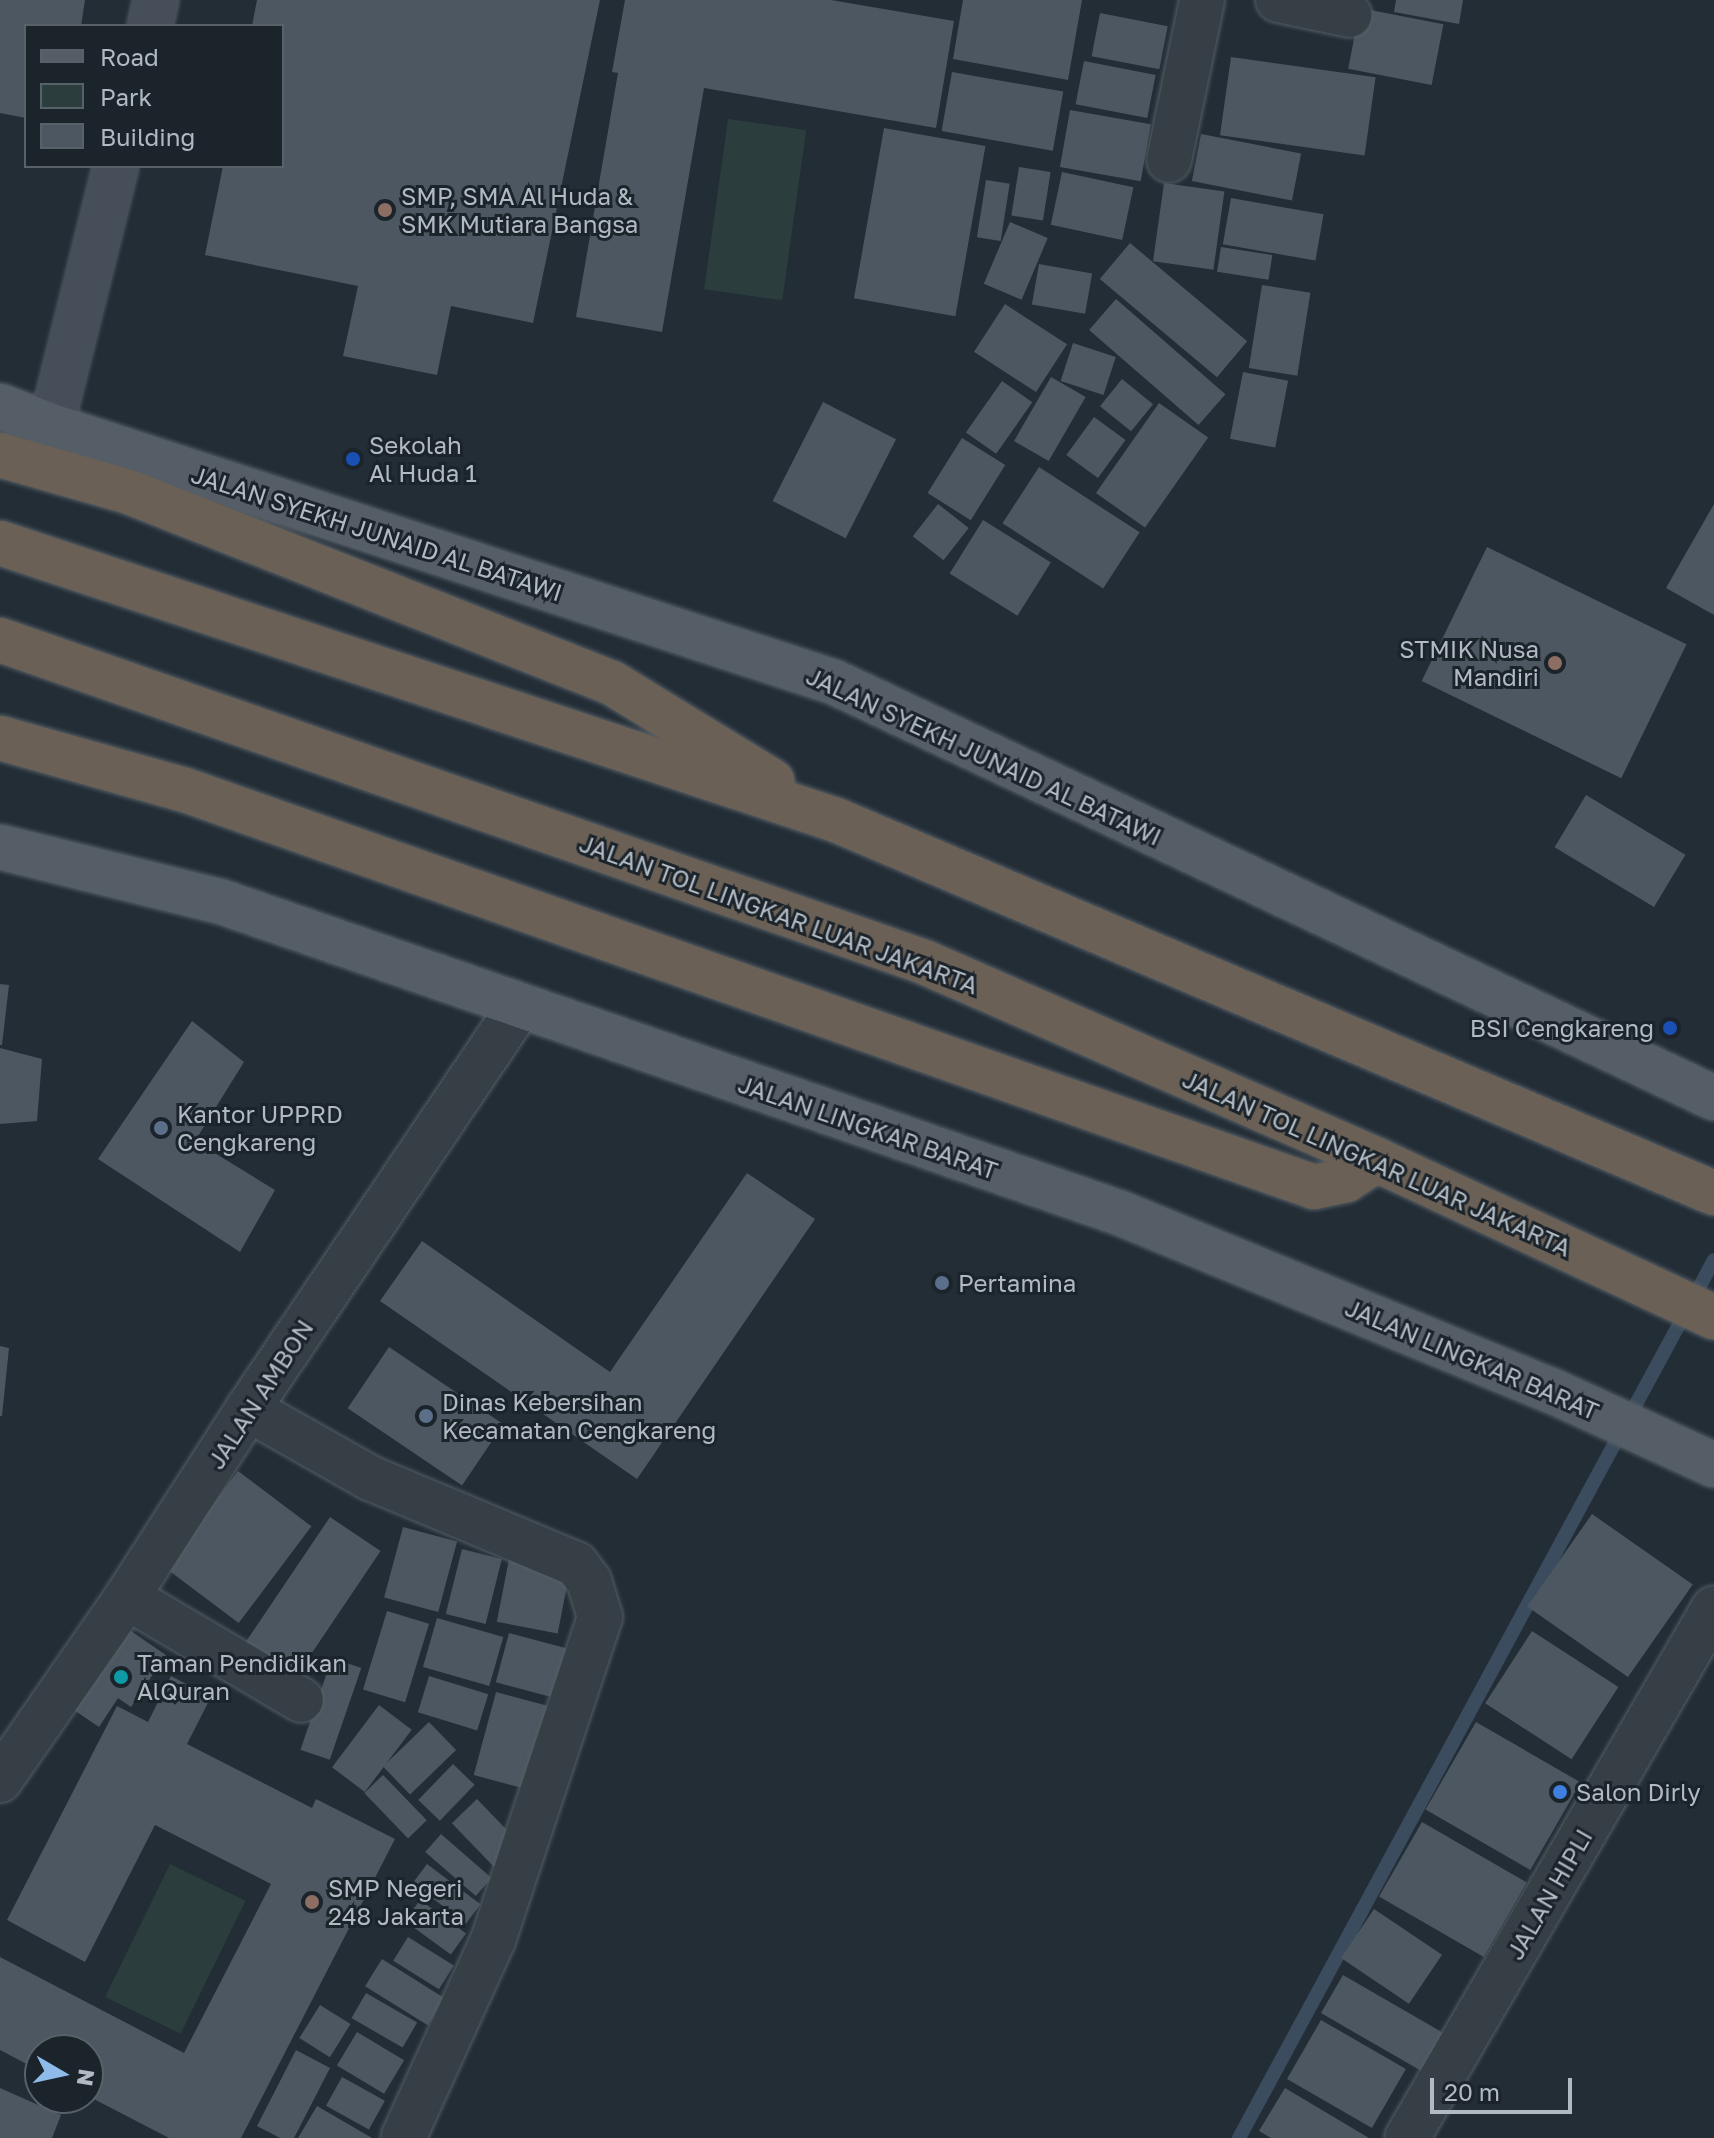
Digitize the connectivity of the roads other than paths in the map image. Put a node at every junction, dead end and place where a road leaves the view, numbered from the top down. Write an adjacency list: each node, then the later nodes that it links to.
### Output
1 (156, 0): 5 (main road)
2 (1202, 0): 6 (street)
3 (1278, 0): 4 (street)
4 (1349, 15)
5 (150, 24)
6 (1169, 160)
7 (116, 168): 9 (main road)
8 (0, 406): 9 (main road, JALAN SYEKH JUNAID AL BATAWI)
9 (51, 426): 17 (main road, JALAN SYEKH JUNAID AL BATAWI)
10 (0, 455): 14 (highway)
11 (0, 543): 14 (highway)
12 (0, 640): 18 (highway, JALAN TOL LINGKAR LUAR JAKARTA)
13 (0, 738): 18 (highway)
14 (836, 820): 19 (highway)
15 (0, 847): 16 (main road, JALAN LINGKAR BARAT)
16 (519, 1007): 21 (street, JALAN AMBON); 22 (main road, JALAN LINGKAR BARAT)
17 (1699, 1091)
18 (1377, 1160): 20 (highway, JALAN TOL LINGKAR LUAR JAKARTA)
19 (1714, 1193)
20 (1714, 1317)
21 (248, 1409): 23 (street, JALAN AMBON); 27 (street)
22 (1702, 1459)
23 (127, 1597): 25 (street); 26 (street, JALAN AMBON)
24 (1714, 1608): 28 (street, JALAN HIPLI)
25 (301, 1700)
26 (0, 1780)
27 (403, 2138)
28 (1407, 2138)

